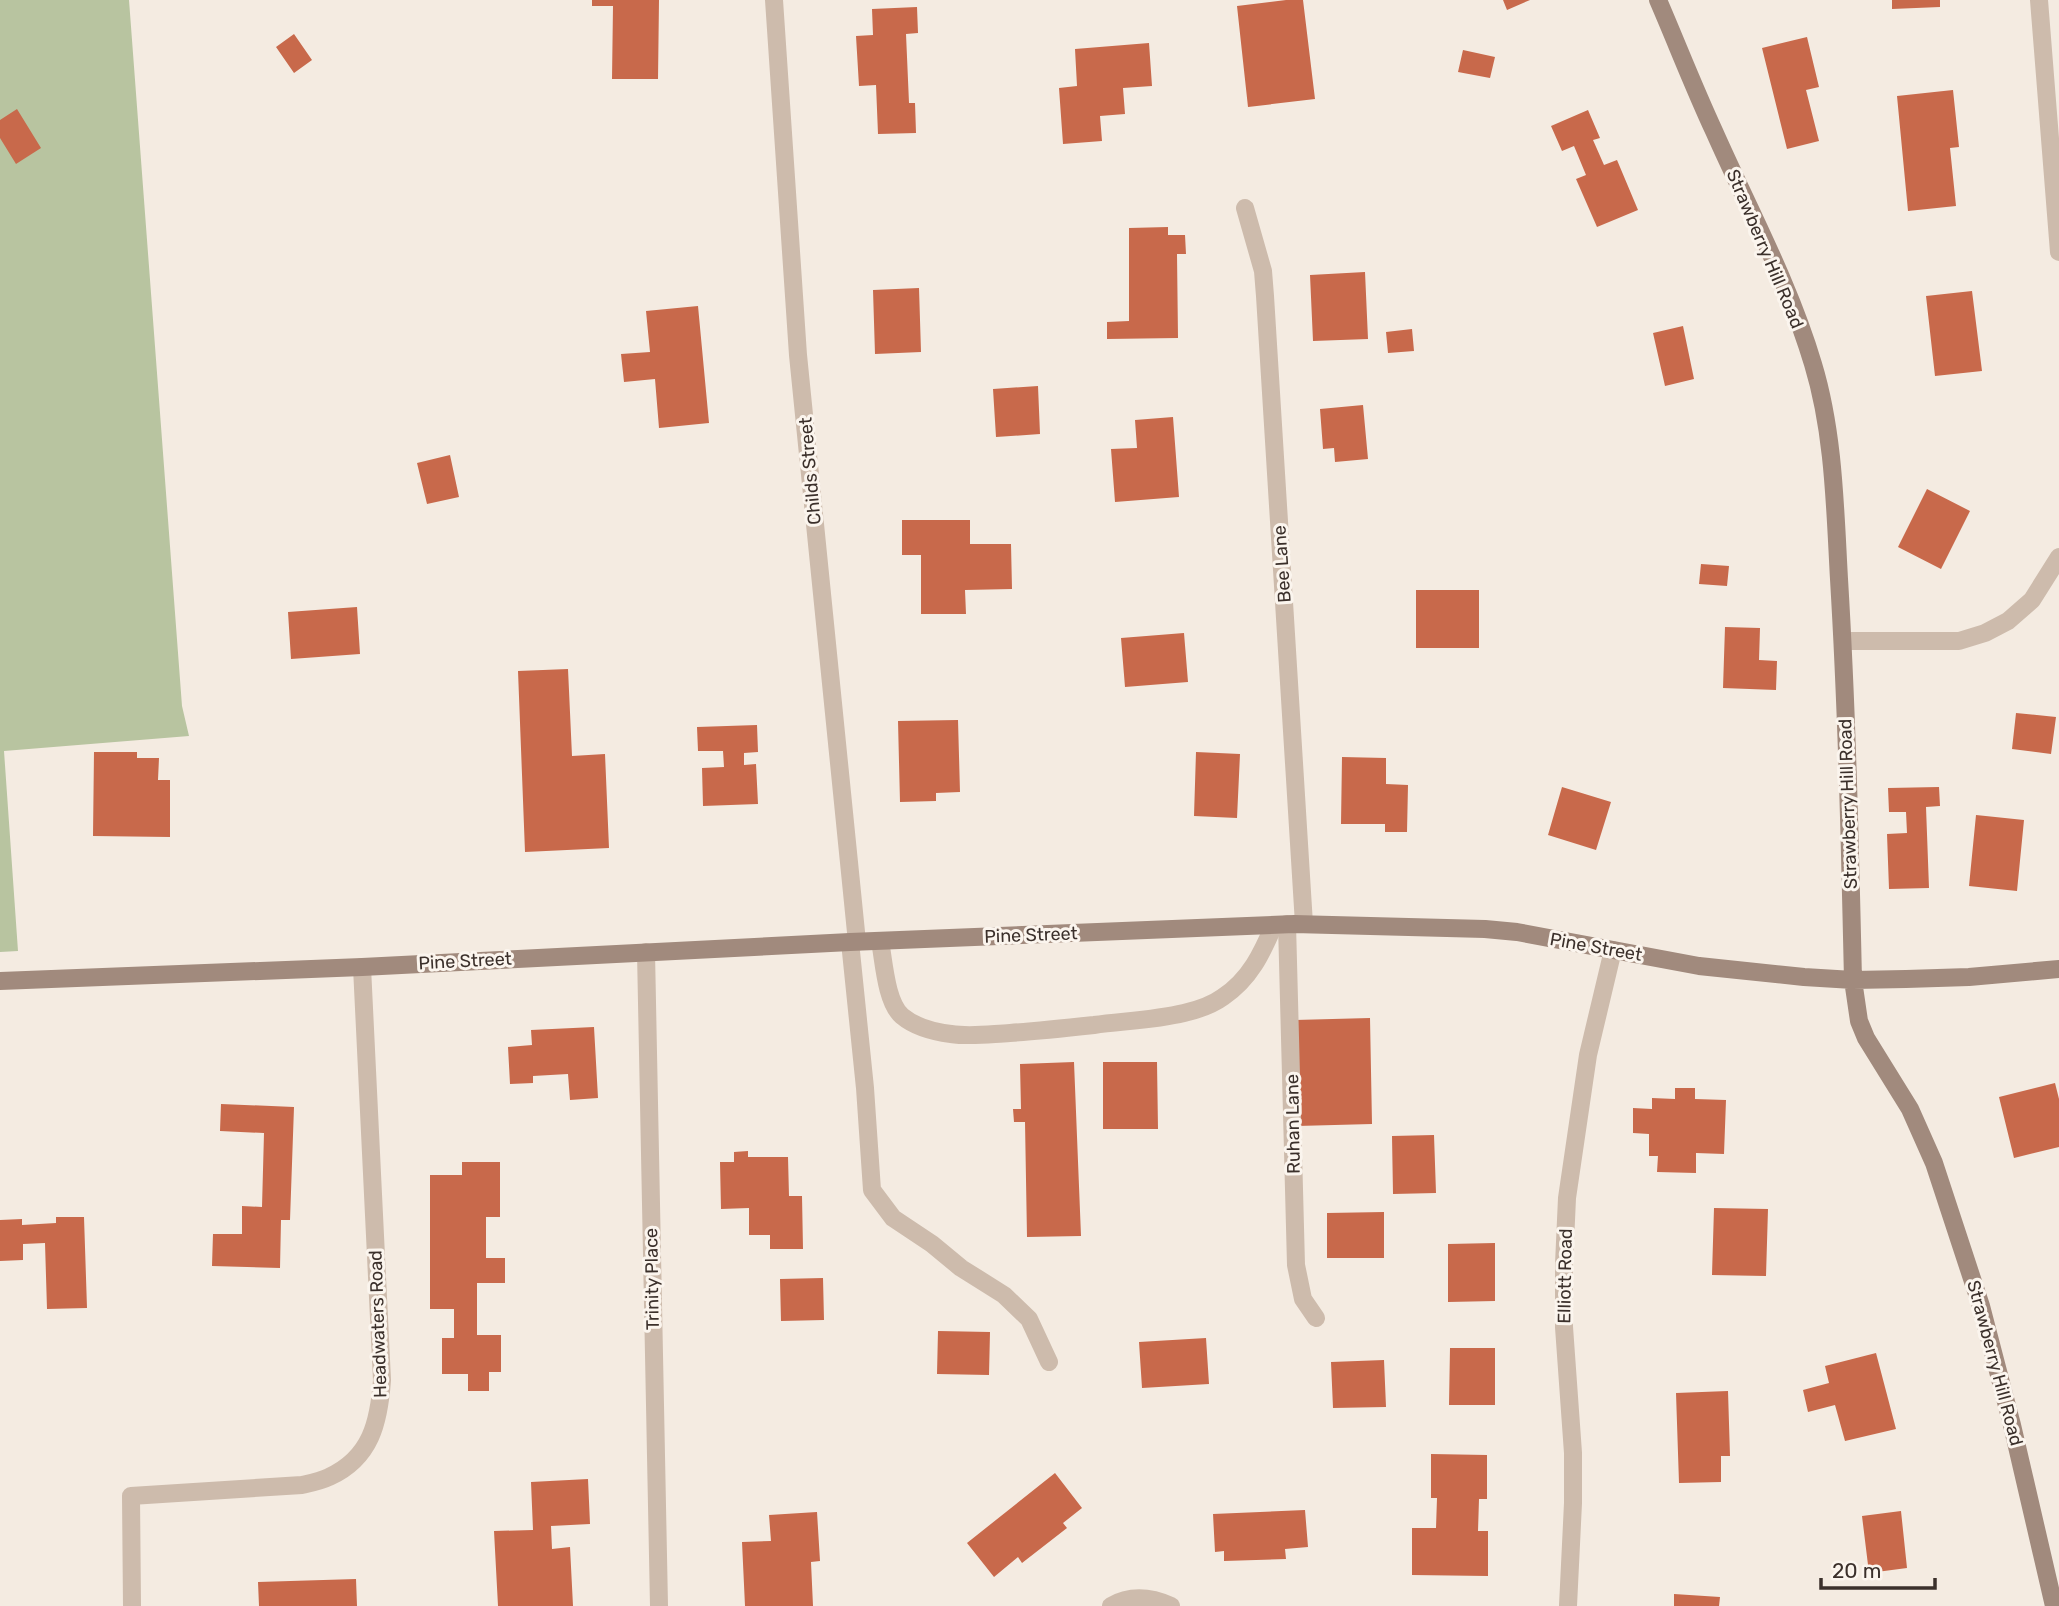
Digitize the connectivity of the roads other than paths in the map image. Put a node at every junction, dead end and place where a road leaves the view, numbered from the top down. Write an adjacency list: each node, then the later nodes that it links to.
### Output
1 (774, 0): 10 (street, Childs Street)
2 (1658, 0): 7 (main road, Strawberry Hill Road)
3 (2039, 0): 5 (street)
4 (1245, 208): 8 (street, Bee Lane)
5 (2059, 252)
6 (2059, 557): 7 (street)
7 (1843, 641): 15 (main road, Strawberry Hill Road)
8 (1289, 924): 9 (main road, Pine Street); 9 (street); 11 (main road, Pine Street); 17 (street, Ruhan Lane)
9 (880, 941): 10 (main road, Pine Street)
10 (853, 942): 12 (main road, Pine Street); 18 (street, Childs Street)
11 (1613, 950): 15 (main road, Pine Street); 23 (street, Elliott Road)
12 (646, 952): 13 (main road, Pine Street); 20 (street, Trinity Place)
13 (362, 967): 16 (main road, Pine Street); 19 (street, Headwaters Road)
14 (2059, 969): 15 (main road, Pine Street)
15 (1853, 980): 24 (main road, Strawberry Hill Road)
16 (0, 981)
17 (1316, 1318)
18 (1049, 1362)
19 (132, 1606)
20 (659, 1606)
21 (1111, 1606): 22 (street)
22 (1171, 1606)
23 (1568, 1606)
24 (2054, 1606)

